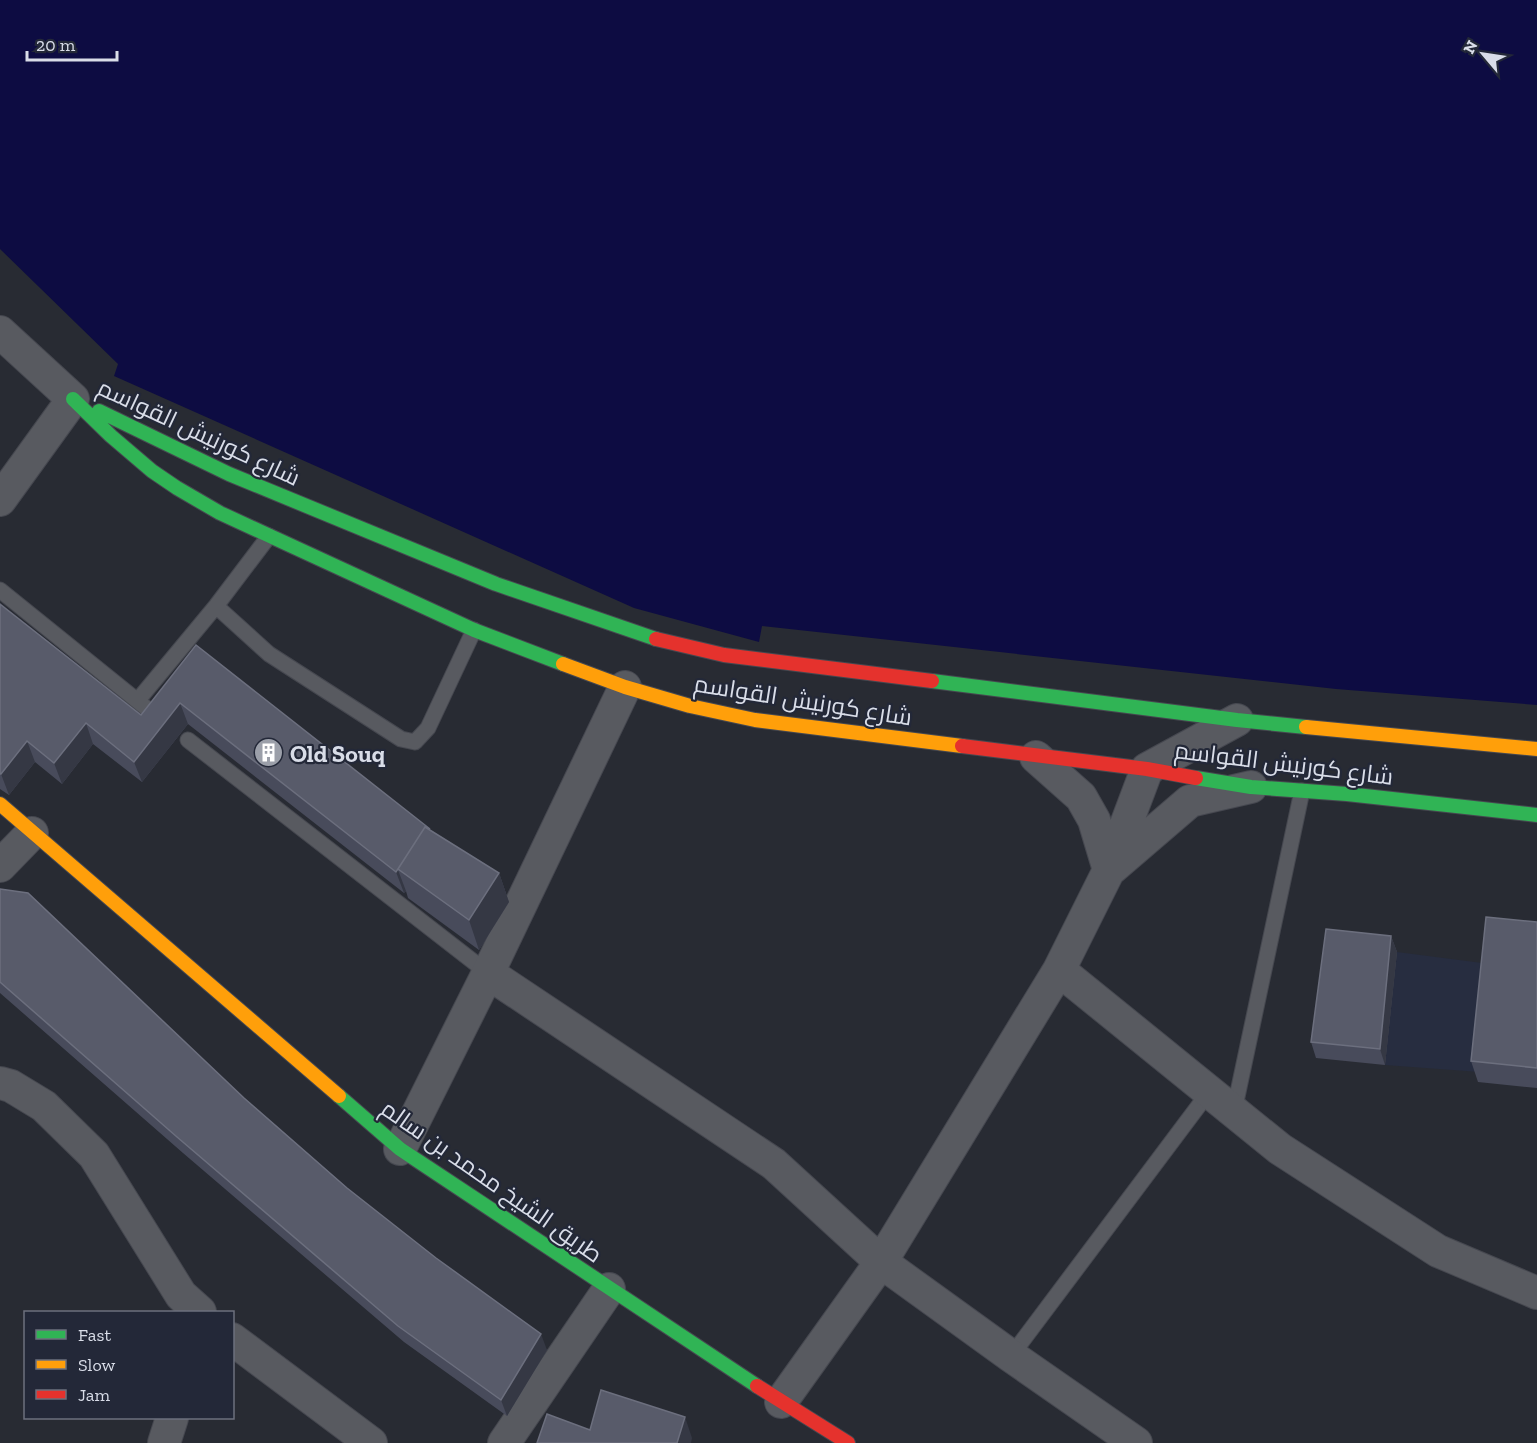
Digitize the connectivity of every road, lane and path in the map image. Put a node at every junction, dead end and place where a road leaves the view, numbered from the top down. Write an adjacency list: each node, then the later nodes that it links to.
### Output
1 (0, 332): 2 (street)
2 (73, 399): 3 (street); 4 (main road, شارع كورنيش القواسم); 9 (main road, شارع كورنيش القواسم)
3 (0, 500)
4 (269, 536): 6 (lane); 7 (main road, شارع كورنيش القواسم)
5 (0, 590): 6 (lane)
6 (216, 606): 7 (lane)
7 (474, 630): 8 (main road, شارع كورنيش القواسم)
8 (625, 687): 12 (main road, شارع كورنيش القواسم); 22 (street)
9 (1237, 720): 11 (main road, شارع كورنيش القواسم); 13 (street)
10 (188, 740): 22 (lane)
11 (1537, 749)
12 (1036, 757): 13 (main road, شارع كورنيش القواسم); 20 (street)
13 (1147, 769): 14 (main road, شارع كورنيش القواسم); 20 (street)
14 (1251, 787): 15 (main road, شارع كورنيش القواسم); 20 (street)
15 (1302, 791): 17 (main road, شارع كورنيش القواسم); 25 (lane)
16 (0, 804): 18 (main road, طريق الشيخ محمد بن سالم)
17 (1537, 815)
18 (32, 833): 19 (street); 26 (main road, طريق الشيخ محمد بن سالم)
19 (0, 866)
20 (1109, 870): 21 (street)
21 (1059, 970): 24 (street); 27 (street)
22 (488, 973): 26 (street); 27 (street)
23 (0, 1083): 30 (street)
24 (1209, 1092): 25 (street); 32 (lane)
25 (1234, 1111): 29 (street)
26 (400, 1149): 28 (main road, طريق الشيخ محمد بن سالم)
27 (881, 1262): 32 (street); 33 (street)
28 (609, 1289): 33 (main road, طريق الشيخ محمد بن سالم); 37 (street)
29 (1537, 1293)
30 (199, 1311)
31 (234, 1341): 36 (street)
32 (1011, 1356): 39 (street)
33 (781, 1402): 38 (main road, طريق الشيخ محمد بن سالم)
34 (172, 1419): 35 (street)
35 (164, 1443)
36 (371, 1443)
37 (504, 1443)
38 (848, 1443)
39 (1136, 1443)

